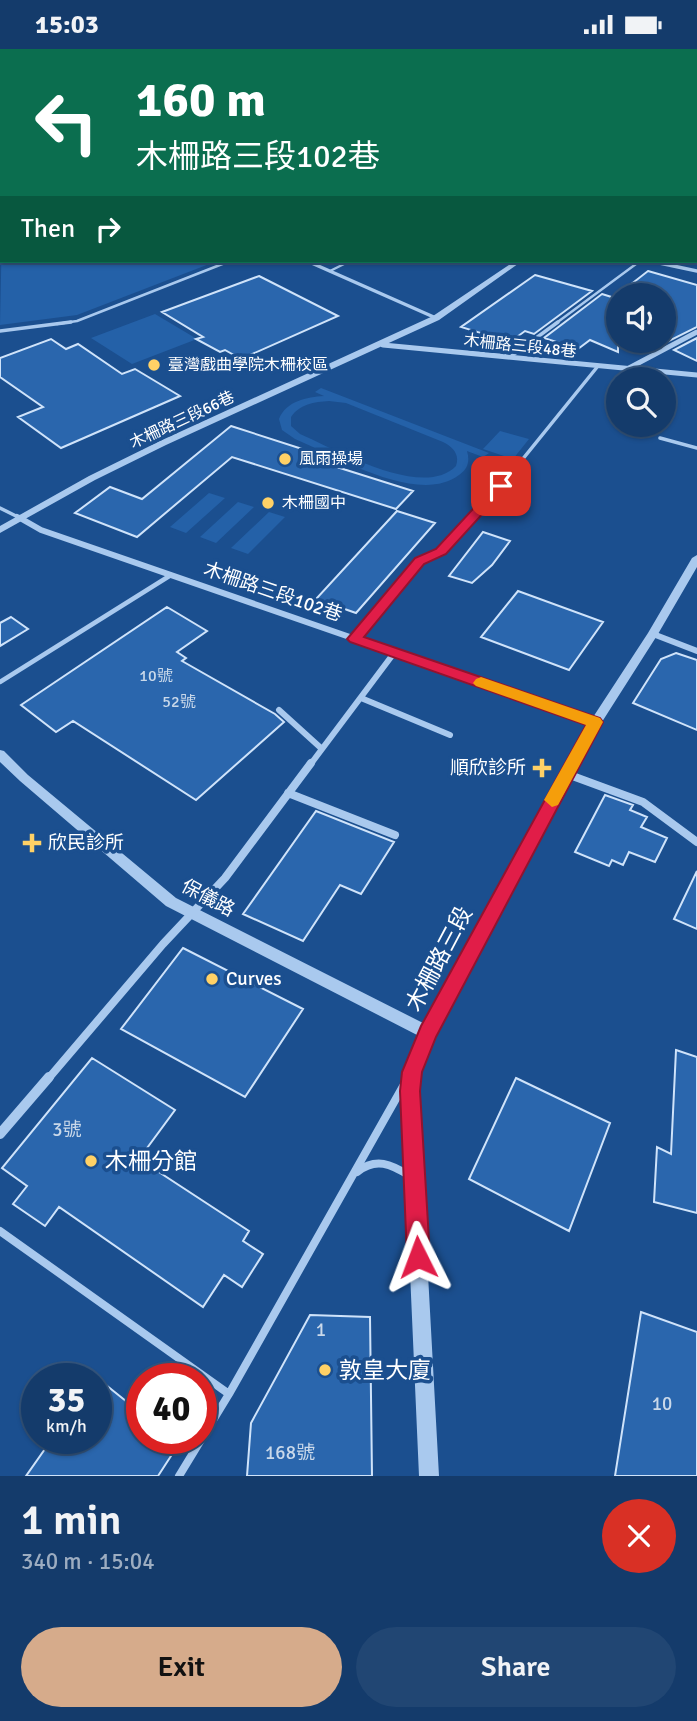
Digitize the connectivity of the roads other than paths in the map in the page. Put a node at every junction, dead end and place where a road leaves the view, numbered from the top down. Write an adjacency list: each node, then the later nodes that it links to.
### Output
1 (225, 263): 10 (lane)
2 (312, 263): 7 (street)
3 (346, 263): 7 (lane)
4 (516, 263): 9 (street, 木柵路三段66巷)
5 (637, 263): 13 (lane)
6 (659, 263): 8 (street)
7 (330, 271): 9 (street)
8 (697, 271)
9 (436, 318): 12 (street, 木柵路三段66巷)
10 (0, 331)
11 (697, 332): 16 (street)
12 (383, 345): 13 (street, 木柵路三段48巷); 22 (street, 木柵路三段66巷)
13 (510, 357): 14 (street, 木柵路三段48巷)
14 (598, 366): 15 (street, 木柵路三段48巷); 27 (lane)
15 (608, 367)
16 (632, 367)
17 (676, 373): 18 (street, 木柵路三段48巷)
18 (697, 375)
19 (660, 438): 20 (lane)
20 (697, 448)
21 (0, 508): 22 (lane, 木柵路三段102巷)
22 (20, 518): 23 (street); 25 (street, 木柵路三段102巷)
23 (0, 530)
24 (697, 558): 26 (street, 木柵路三段)
25 (171, 575): 27 (street, 木柵路三段102巷); 30 (lane)
26 (653, 634): 28 (street); 33 (street, 木柵路三段)
27 (355, 639): 29 (street, 木柵路三段102巷)
28 (697, 651)
29 (394, 653): 31 (street); 33 (street, 木柵路三段102巷)
30 (0, 681)
31 (361, 698): 34 (street); 35 (street)
32 (279, 711): 35 (street)
33 (595, 722): 37 (street, 木柵路三段)
34 (450, 735)
35 (322, 749): 38 (street)
36 (1, 757): 41 (street, 保儀路)
37 (567, 774): 40 (street); 42 (street, 木柵路三段)
38 (288, 793): 39 (street); 41 (street)
39 (395, 835)
40 (697, 842)
41 (193, 915): 42 (street, 保儀路); 44 (street)
42 (428, 1033): 43 (street, 木柵路三段)
43 (412, 1072): 45 (lane); 46 (street, 木柵路三段)
44 (0, 1135)
45 (350, 1179): 46 (lane); 48 (lane)
46 (414, 1179): 50 (street, 木柵路三段)
47 (0, 1231): 48 (lane)
48 (229, 1394): 49 (lane)
49 (179, 1476)
50 (429, 1476)

